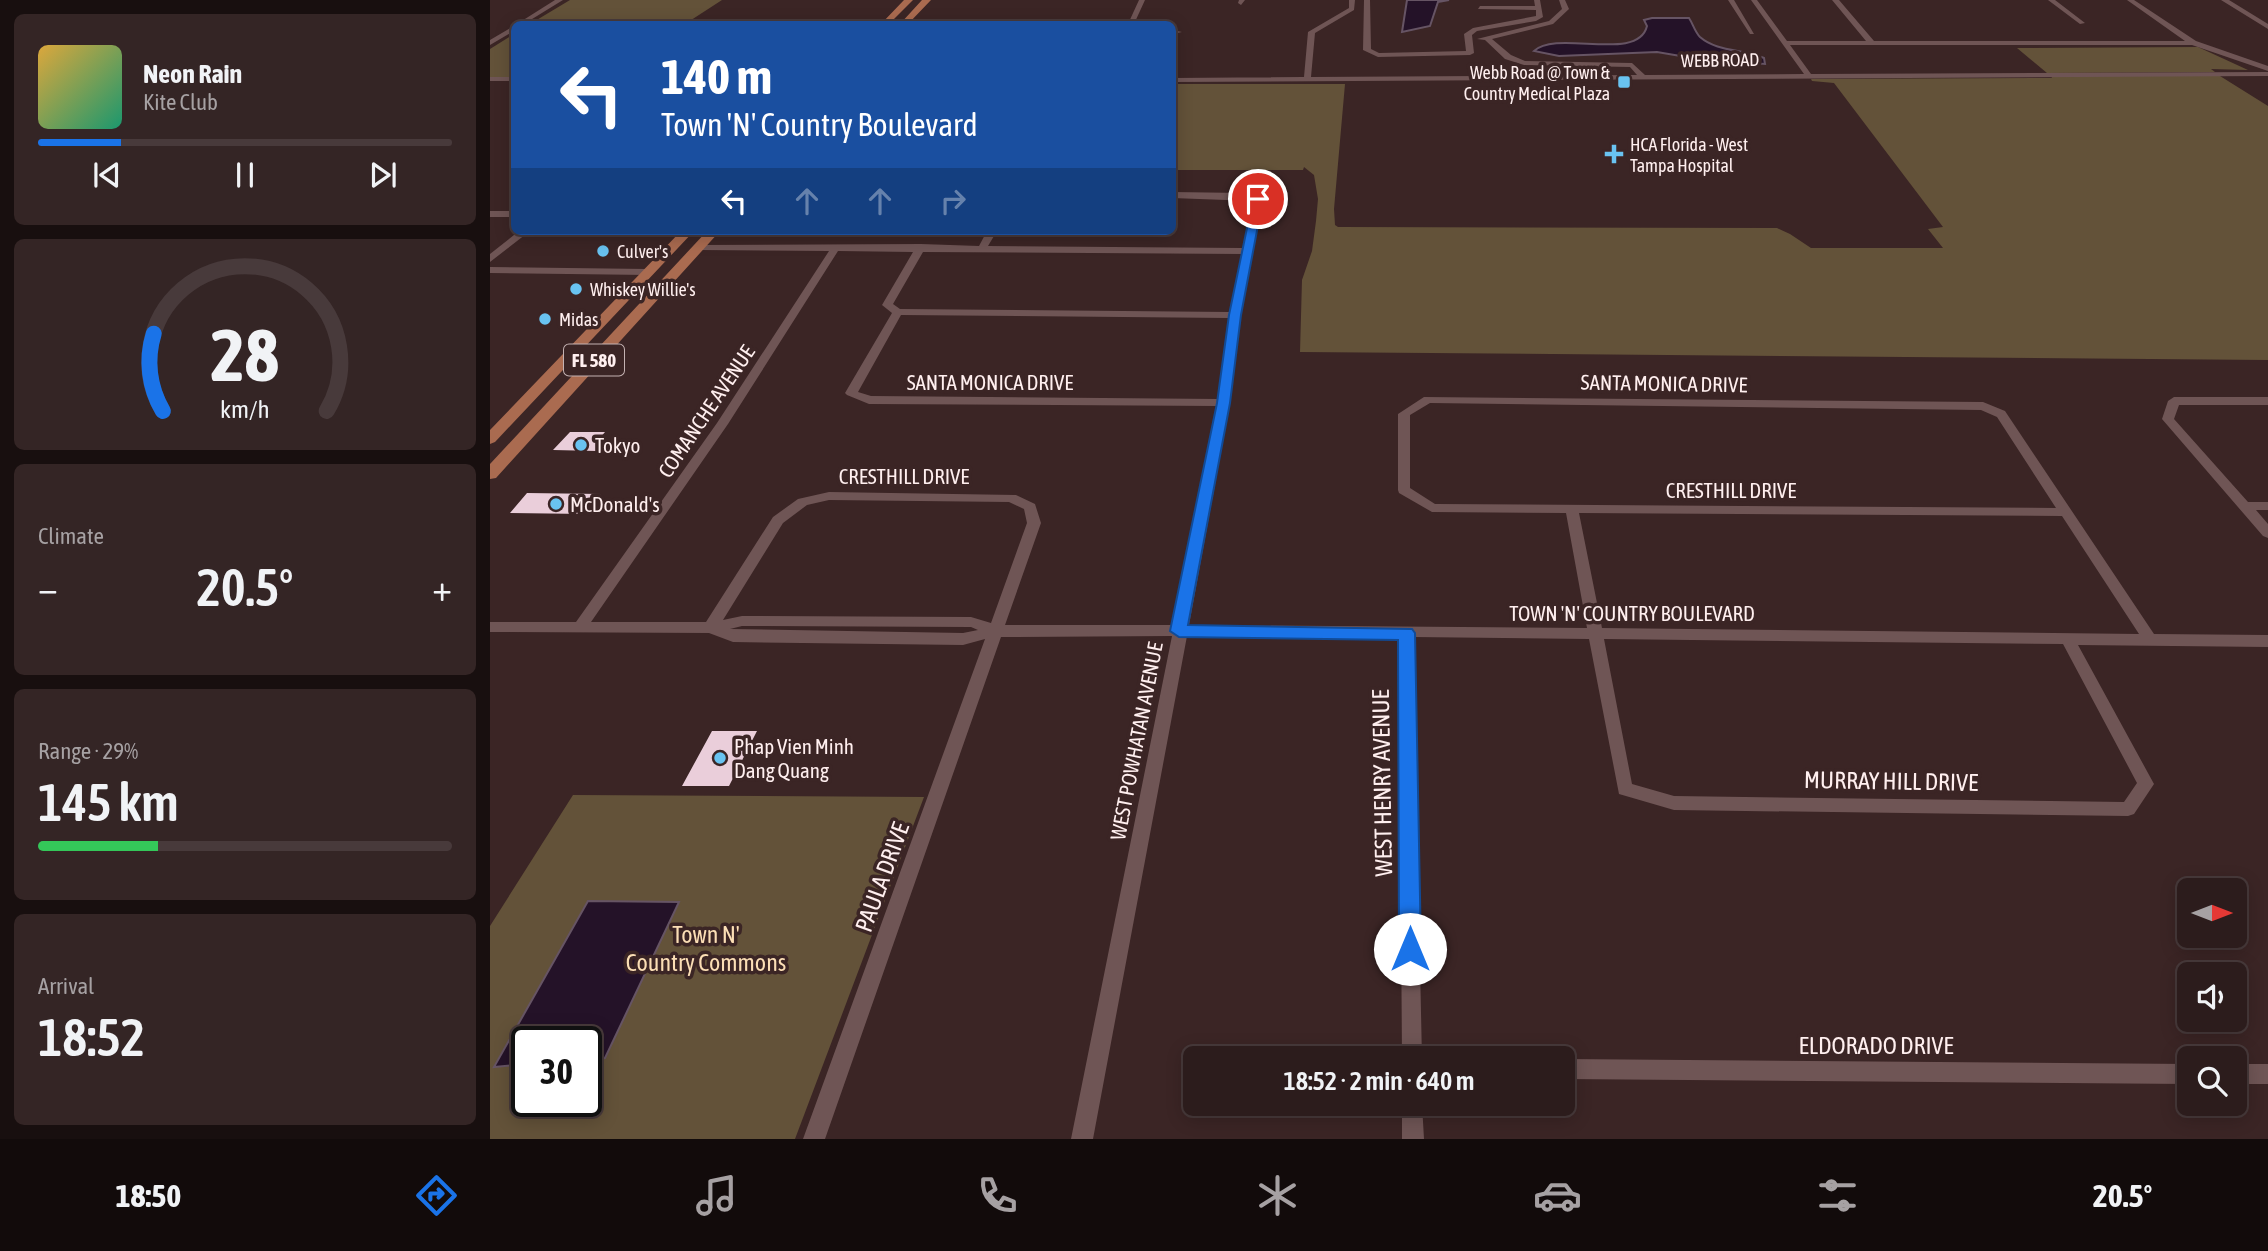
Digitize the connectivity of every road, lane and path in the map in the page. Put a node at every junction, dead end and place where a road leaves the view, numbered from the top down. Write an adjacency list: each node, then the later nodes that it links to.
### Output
1 (560, 0): 19 (street)
2 (909, 0): 17 (main road)
3 (919, 0): 18 (main road)
4 (927, 0): 18 (main road)
5 (1142, 0): 23 (street)
6 (1352, 0): 40 (street)
7 (1367, 0): 34 (street)
8 (1562, 0): 28 (street)
9 (1731, 0): 27 (street)
10 (1754, 0): 31 (street)
11 (1835, 0): 32 (street)
12 (2051, 0): 24 (street)
13 (2130, 0): 33 (street)
14 (2224, 0): 25 (street)
15 (1538, 4): 16 (street); 29 (street)
16 (1480, 8)
17 (900, 9): 20 (main road); 21 (main road)
18 (915, 13): 22 (main road)
19 (525, 21)
20 (889, 21)
21 (896, 21)
22 (907, 21)
23 (1133, 21)
24 (2082, 23)
25 (2268, 27)
26 (511, 30): 30 (street)
27 (1752, 33)
28 (1488, 39): 29 (street); 35 (street)
29 (1469, 40): 36 (street)
30 (490, 43)
31 (1786, 43): 32 (street); 39 (street)
32 (1871, 43): 33 (street)
33 (2193, 43): 37 (street)
34 (1406, 62): 36 (street); 45 (street)
35 (1632, 65): 41 (street); 42 (street)
36 (1423, 66): 41 (street, WEBB ROAD); 45 (street, WEBB ROAD)
37 (2268, 71): 39 (street, WEBB ROAD)
38 (1176, 72): 40 (street)
39 (1808, 75): 42 (street, WEBB ROAD)
40 (1307, 76): 45 (street, WEBB ROAD); 46 (street, WEBB ROAD)
41 (1631, 77): 42 (street, WEBB ROAD)
42 (1643, 77)
43 (490, 79): 44 (street)
44 (511, 79)
45 (1406, 79)
46 (1176, 80)
47 (1176, 195): 59 (street, WEST POWHATAN AVENUE)
48 (490, 214): 49 (street)
49 (511, 214)
50 (520, 235): 60 (street)
51 (684, 235): 62 (main road, FL 580)
52 (697, 235): 55 (main road)
53 (710, 235): 55 (main road, FL 580)
54 (990, 235): 58 (street)
55 (699, 247): 56 (street); 65 (main road, FL 580)
56 (836, 247): 57 (street); 79 (street, COMANCHE AVENUE)
57 (921, 247): 58 (street); 63 (street)
58 (982, 249): 59 (street)
59 (1247, 251): 64 (street, WEST POWHATAN AVENUE)
60 (490, 259)
61 (490, 270): 62 (street)
62 (648, 272): 65 (main road); 66 (main road, FL 580)
63 (898, 312): 64 (street); 68 (street, SANTA MONICA DRIVE)
64 (1235, 315): 68 (street, WEST POWHATAN AVENUE)
65 (613, 340): 69 (main road, FL 580)
66 (570, 354): 69 (main road); 70 (main road, FL 580)
67 (2268, 401): 73 (street)
68 (1224, 403): 82 (street, WEST POWHATAN AVENUE)
69 (551, 407): 71 (main road, FL 580)
70 (490, 439)
71 (490, 474)
72 (1404, 490): 75 (street, CRESTHILL DRIVE); 76 (street, SANTA MONICA DRIVE)
73 (2244, 506): 74 (street); 77 (street)
74 (2268, 506)
75 (1572, 511): 76 (street, CRESTHILL DRIVE); 84 (street)
76 (2063, 512): 86 (street)
77 (2268, 533)
78 (490, 627): 79 (street, TOWN 'N' COUNTRY BOULEVARD)
79 (580, 627): 80 (street, TOWN 'N' COUNTRY BOULEVARD)
80 (710, 628): 81 (street, TOWN 'N' COUNTRY BOULEVARD); 81 (street, CRESTHILL DRIVE)
81 (996, 631): 82 (street, TOWN 'N' COUNTRY BOULEVARD); 94 (street, PAULA DRIVE)
82 (1179, 631): 83 (street, TOWN 'N' COUNTRY BOULEVARD); 95 (street, WEST POWHATAN AVENUE)
83 (1406, 633): 84 (street, TOWN 'N' COUNTRY BOULEVARD); 88 (street, WEST HENRY AVENUE)
84 (1596, 633): 85 (street, TOWN 'N' COUNTRY BOULEVARD); 85 (street, MURRAY HILL DRIVE)
85 (2067, 638): 86 (street, TOWN 'N' COUNTRY BOULEVARD)
86 (2149, 638): 87 (street, TOWN 'N' COUNTRY BOULEVARD)
87 (2265, 645)
88 (1412, 1046)
89 (1575, 1069): 90 (street, ELDORADO DRIVE)
90 (2177, 1074)
91 (2247, 1074): 92 (street)
92 (2268, 1074)
93 (1412, 1116): 96 (street)
94 (814, 1139)
95 (1082, 1139)
96 (1413, 1139)

